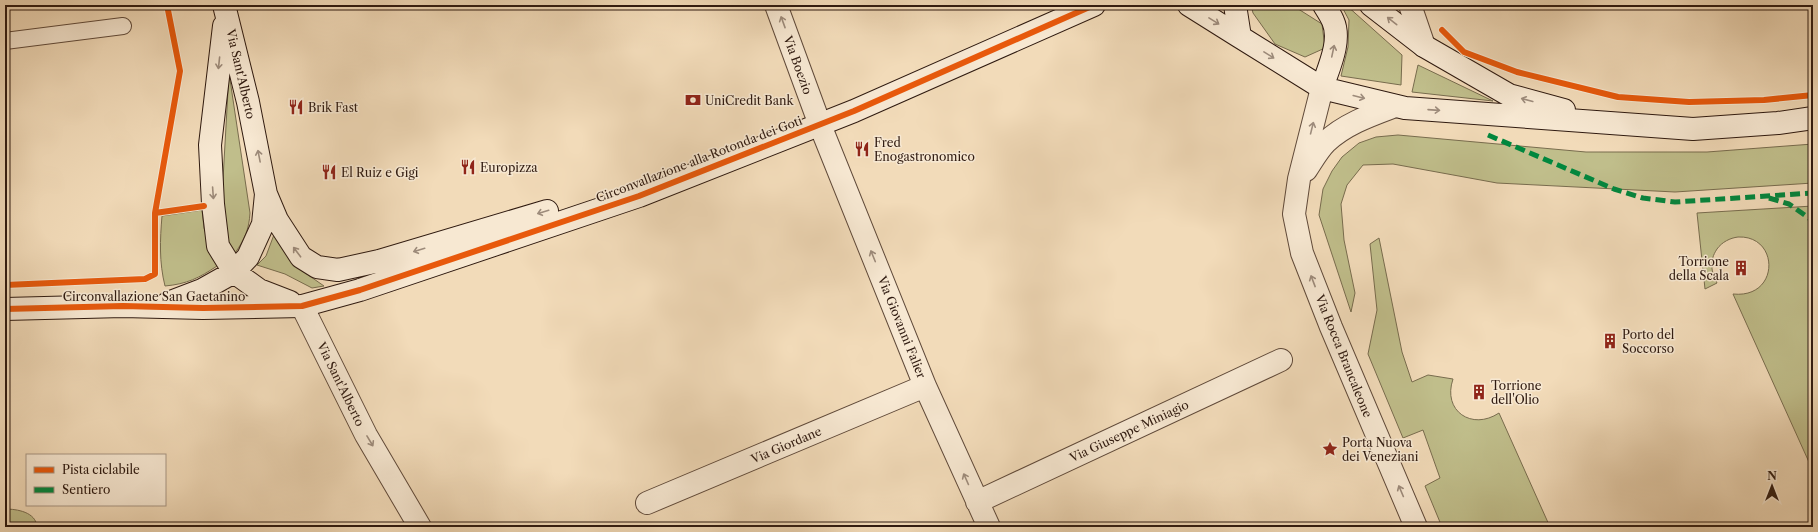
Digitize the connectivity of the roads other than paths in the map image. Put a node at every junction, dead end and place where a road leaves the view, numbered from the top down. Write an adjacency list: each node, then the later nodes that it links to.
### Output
1 (776, 5): 17 (street, Via Boezio, one-way to 1)
2 (1094, 5): 17 (street, Circonvallazione alla Rotonda dei Goti)
3 (1189, 5): 10 (street, one-way to 10)
4 (1235, 5): 10 (street)
5 (1324, 5): 13 (street, one-way to 5)
6 (1371, 5): 12 (street, one-way to 6)
7 (1410, 5): 12 (street)
8 (224, 8): 19 (street, Via Sant'Alberto, one-way to 8); 21 (street, Via Sant'Alberto, one-way to 21)
9 (123, 26): 11 (lane)
10 (1240, 37): 13 (street, one-way to 13)
11 (5, 41)
12 (1424, 46): 16 (street, one-way to 12)
13 (1322, 88): 14 (street, one-way to 14); 18 (street, Via Rocca Brancaleone, one-way to 13)
14 (1395, 106): 16 (street, one-way to 16); 18 (street, Via Rocca Brancaleone)
15 (1813, 118): 16 (street)
16 (1619, 124)
17 (820, 125): 20 (street, Circonvallazione alla Rotonda dei Goti); 26 (street, Via Giovanni Falier, one-way to 17)
18 (1299, 179): 31 (street, Via Rocca Brancaleone, one-way to 18)
19 (266, 194): 20 (street, one-way to 19); 21 (street, Via Sant'Alberto)
20 (622, 201): 23 (street, Circonvallazione alla Rotonda dei Goti)
21 (234, 272): 22 (street, Via Sant'Alberto); 23 (street, Via Sant'Alberto)
22 (159, 306): 23 (street, Circonvallazione San Gaetanino); 24 (street, Circonvallazione San Gaetanino)
23 (302, 306): 29 (street, Via Sant'Alberto, one-way to 29)
24 (5, 309)
25 (1281, 360): 27 (street, Via Giuseppe Miniagio)
26 (925, 386): 27 (street, Via Giovanni Falier, one-way to 26); 28 (street, Via Giordane)
27 (977, 502): 30 (street, Via Giovanni Falier)
28 (647, 503)
29 (420, 527)
30 (988, 527)
31 (1416, 527)

